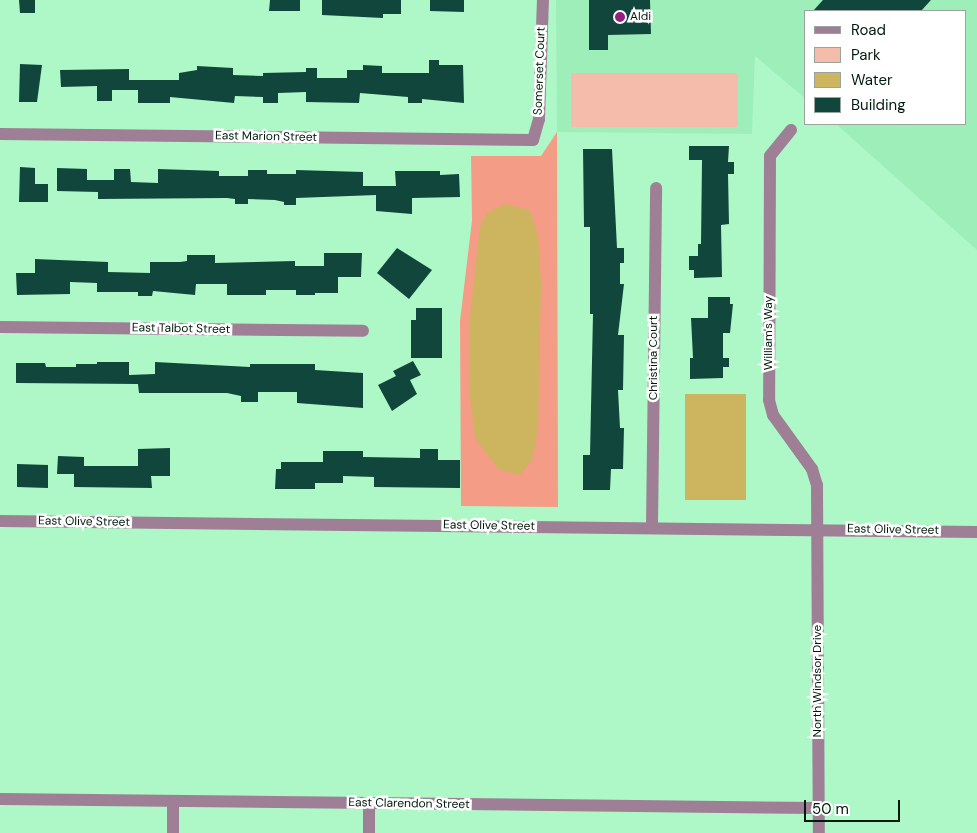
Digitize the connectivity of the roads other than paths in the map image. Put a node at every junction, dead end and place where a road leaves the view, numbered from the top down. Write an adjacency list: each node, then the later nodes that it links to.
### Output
1 (543, 0): 4 (street, Somerset Court)
2 (791, 130): 10 (street, William's Way)
3 (0, 134): 4 (street, East Marion Street)
4 (533, 140)
5 (656, 188): 9 (street, Christina Court)
6 (0, 327): 7 (street, East Talbot Street)
7 (363, 332)
8 (0, 521): 9 (street, East Olive Street)
9 (652, 527): 10 (street, East Olive Street)
10 (818, 529): 11 (street, East Olive Street); 15 (street, North Windsor Drive)
11 (977, 532)
12 (0, 799): 13 (street, East Clarendon Street)
13 (173, 802): 14 (street, East Clarendon Street); 16 (street)
14 (370, 803): 15 (street, East Clarendon Street); 17 (street)
15 (818, 808): 18 (street, North Windsor Drive)
16 (173, 833)
17 (369, 833)
18 (818, 833)

